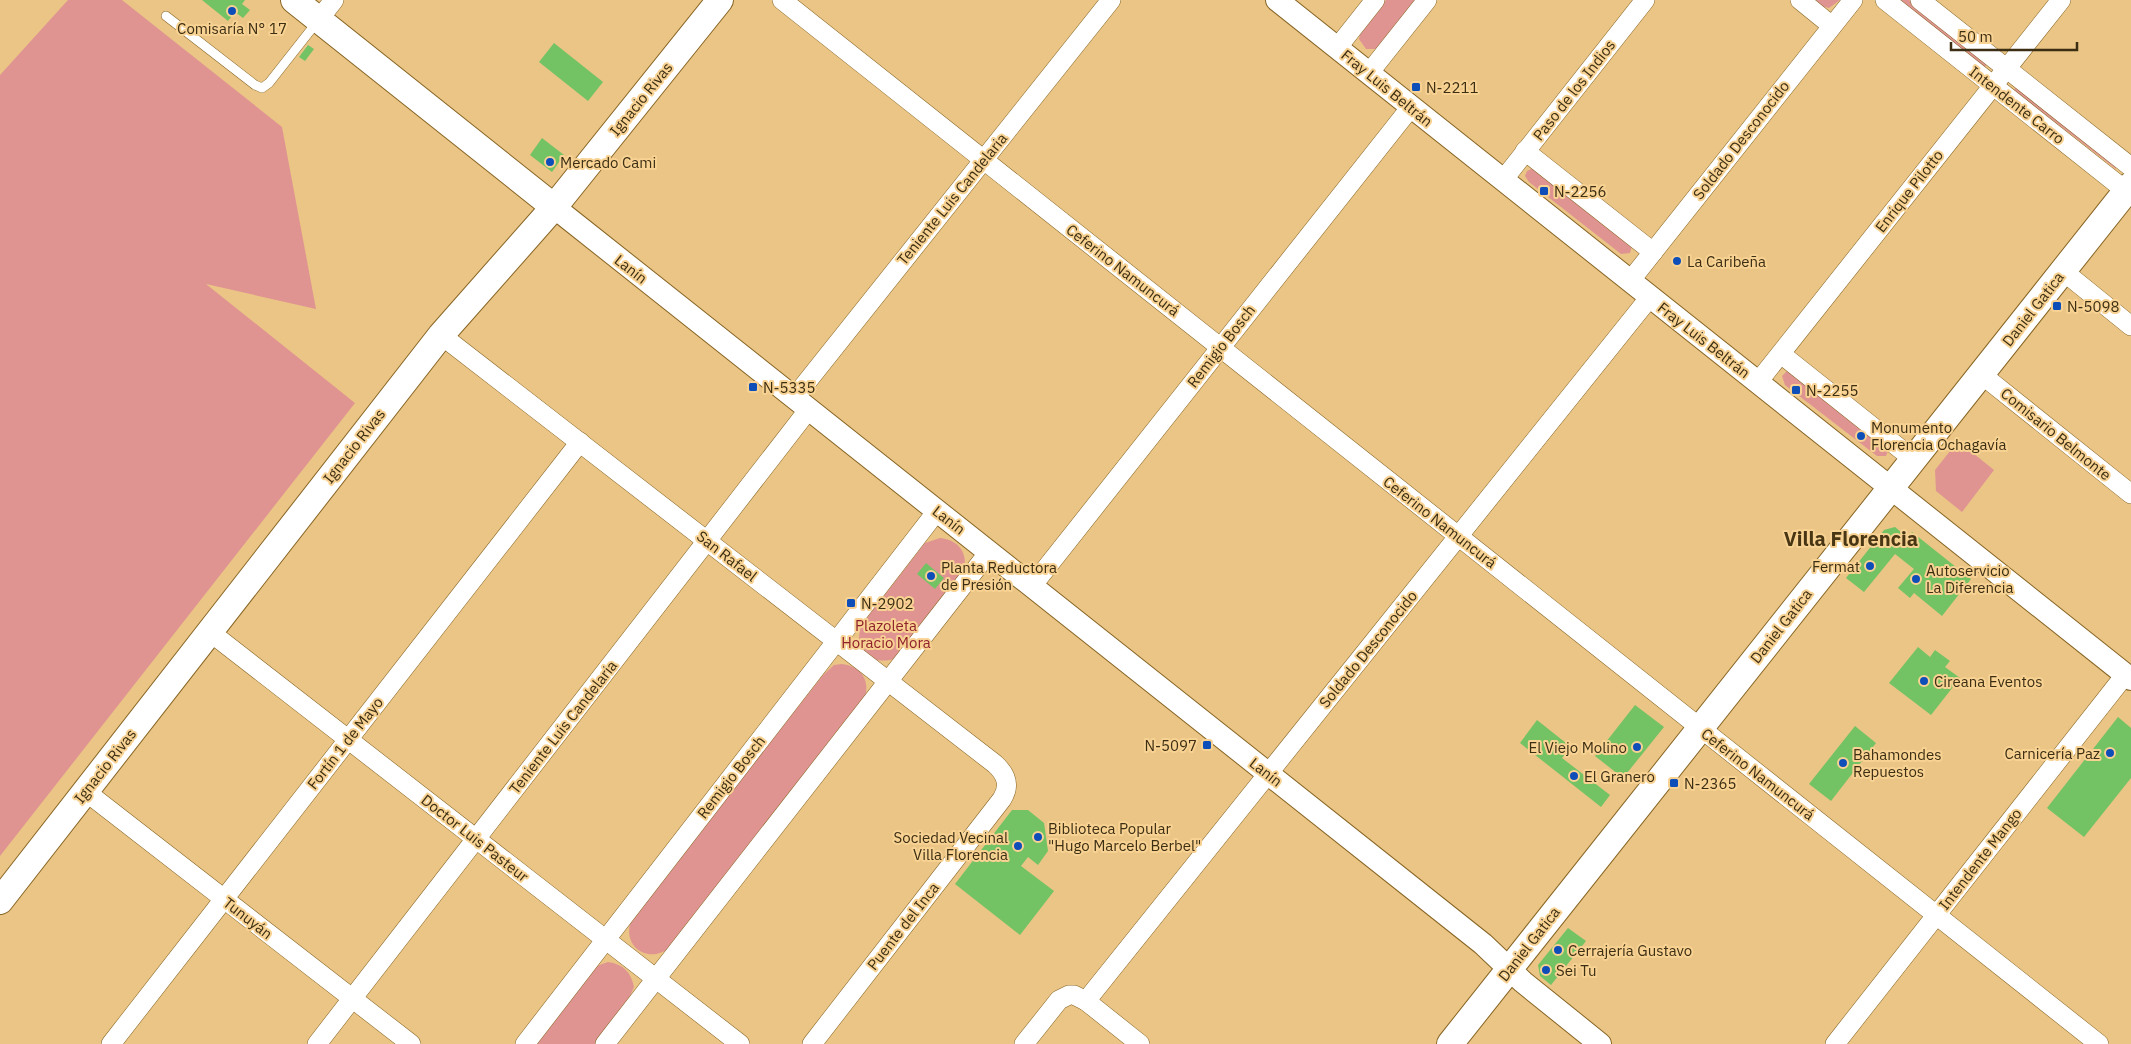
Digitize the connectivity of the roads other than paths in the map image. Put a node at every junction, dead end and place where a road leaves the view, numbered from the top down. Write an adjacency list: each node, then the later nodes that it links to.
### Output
1 (294, 0): 14 (main road, Lanín)
2 (720, 0): 26 (main road, Ignacio Rivas)
3 (782, 0): 23 (street, Ceferino Namuncurá)
4 (1110, 0): 23 (street, Teniente Luis Candelaria)
5 (1277, 0): 17 (street, Fray Luis Beltrán)
6 (1375, 0): 17 (street)
7 (1427, 0): 19 (street)
8 (1645, 0): 22 (street, Paso de los Indios)
9 (1800, 0): 16 (street)
10 (1853, 0): 16 (street, Soldado Desconocido)
11 (1885, 0): 20 (street, Intendente Carro)
12 (1920, 0): 18 (street, Intendente Carro)
13 (2061, 0): 18 (street, Enrique Pilotto)
14 (326, 10): 15 (lane); 26 (main road, Lanín)
15 (166, 16)
16 (1832, 26): 27 (street, Soldado Desconocido)
17 (1337, 48): 19 (street, Fray Luis Beltrán)
18 (2007, 69): 20 (street, Enrique Pilotto); 25 (street, Intendente Carro)
19 (1369, 74): 21 (street, Fray Luis Beltrán)
20 (1993, 86): 25 (street, Intendente Carro); 34 (street, Enrique Pilotto)
21 (1411, 107): 24 (street, Fray Luis Beltrán); 33 (street, Remigio Bosch)
22 (1525, 151): 24 (street, Paso de los Indios); 27 (street)
23 (983, 160): 33 (street, Ceferino Namuncurá); 37 (street, Teniente Luis Candelaria)
24 (1502, 180): 29 (street, Fray Luis Beltrán)
25 (2129, 181): 28 (main road, Daniel Gatica)
26 (554, 207): 32 (main road, Ignacio Rivas); 37 (street, Lanín)
27 (1653, 252): 29 (street, Soldado Desconocido)
28 (2062, 271): 31 (street); 35 (main road, Daniel Gatica)
29 (1630, 281): 30 (street, Fray Luis Beltrán)
30 (1650, 297): 36 (street, Fray Luis Beltrán); 43 (street, Soldado Desconocido)
31 (2131, 326)
32 (441, 334): 38 (street, San Rafael); 47 (main road, Ignacio Rivas)
33 (1220, 348): 43 (street, Ceferino Namuncurá); 46 (street, Remigio Bosch)
34 (1781, 354): 36 (street, Enrique Pilotto); 39 (street)
35 (1981, 374): 39 (main road, Daniel Gatica); 41 (street, Comisario Belmonte)
36 (1758, 382): 40 (street, Fray Luis Beltrán)
37 (802, 403): 42 (street, Lanín); 44 (street, Teniente Luis Candelaria)
38 (580, 442): 44 (street, San Rafael); 52 (street, Fortín 1 de Mayo)
39 (1913, 459): 40 (main road, Daniel Gatica)
40 (1890, 488): 49 (street, Fray Luis Beltrán); 51 (main road, Daniel Gatica)
41 (2131, 494)
42 (937, 511): 45 (street, Lanín); 48 (street, Remigio Bosch)
43 (1458, 536): 51 (street, Ceferino Namuncurá); 53 (street, Soldado Desconocido)
44 (707, 541): 48 (street, San Rafael); 56 (street, Teniente Luis Candelaria)
45 (990, 552): 46 (street, Lanín); 50 (street)
46 (1032, 586): 53 (street, Lanín)
47 (210, 632): 52 (street, Doctor Luis Pasteur); 55 (main road, Ignacio Rivas)
48 (836, 641): 50 (street, San Rafael); 60 (street, Remigio Bosch)
49 (2128, 677): 59 (street, Intendente Mango)
50 (888, 681): 54 (street, San Rafael); 62 (street)
51 (1700, 728): 59 (street, Ceferino Namuncurá); 61 (main road, Daniel Gatica)
52 (348, 739): 56 (street, Doctor Luis Pasteur); 57 (street, Fortín 1 de Mayo)
53 (1269, 774): 61 (street, Lanín); 63 (street, Soldado Desconocido)
54 (1007, 782): 71 (street, Puente del Inca)
55 (86, 791): 57 (street, Tunuyán); 58 (main road, Ignacio Rivas)
56 (476, 839): 60 (street, Doctor Luis Pasteur); 64 (street, Teniente Luis Candelaria)
57 (224, 899): 64 (street, Tunuyán); 65 (street, Fortín 1 de Mayo)
58 (0, 901)
59 (1936, 915): 76 (street, Intendente Mango); 77 (street, Ceferino Namuncurá)
60 (606, 940): 62 (street, Doctor Luis Pasteur); 68 (street, Remigio Bosch)
61 (1509, 969): 74 (main road, Daniel Gatica); 75 (street, Lanín)
62 (656, 979): 69 (street); 70 (street, Doctor Luis Pasteur)
63 (1078, 998): 72 (street, Soldado Desconocido); 73 (street)
64 (352, 999): 66 (street, Teniente Luis Candelaria); 67 (street, Tunuyán)
65 (111, 1044)
66 (317, 1044)
67 (411, 1044)
68 (525, 1044)
69 (605, 1044)
70 (740, 1044)
71 (812, 1044)
72 (1024, 1044)
73 (1140, 1044)
74 (1450, 1044)
75 (1600, 1044)
76 (1835, 1044)
77 (2099, 1044)

